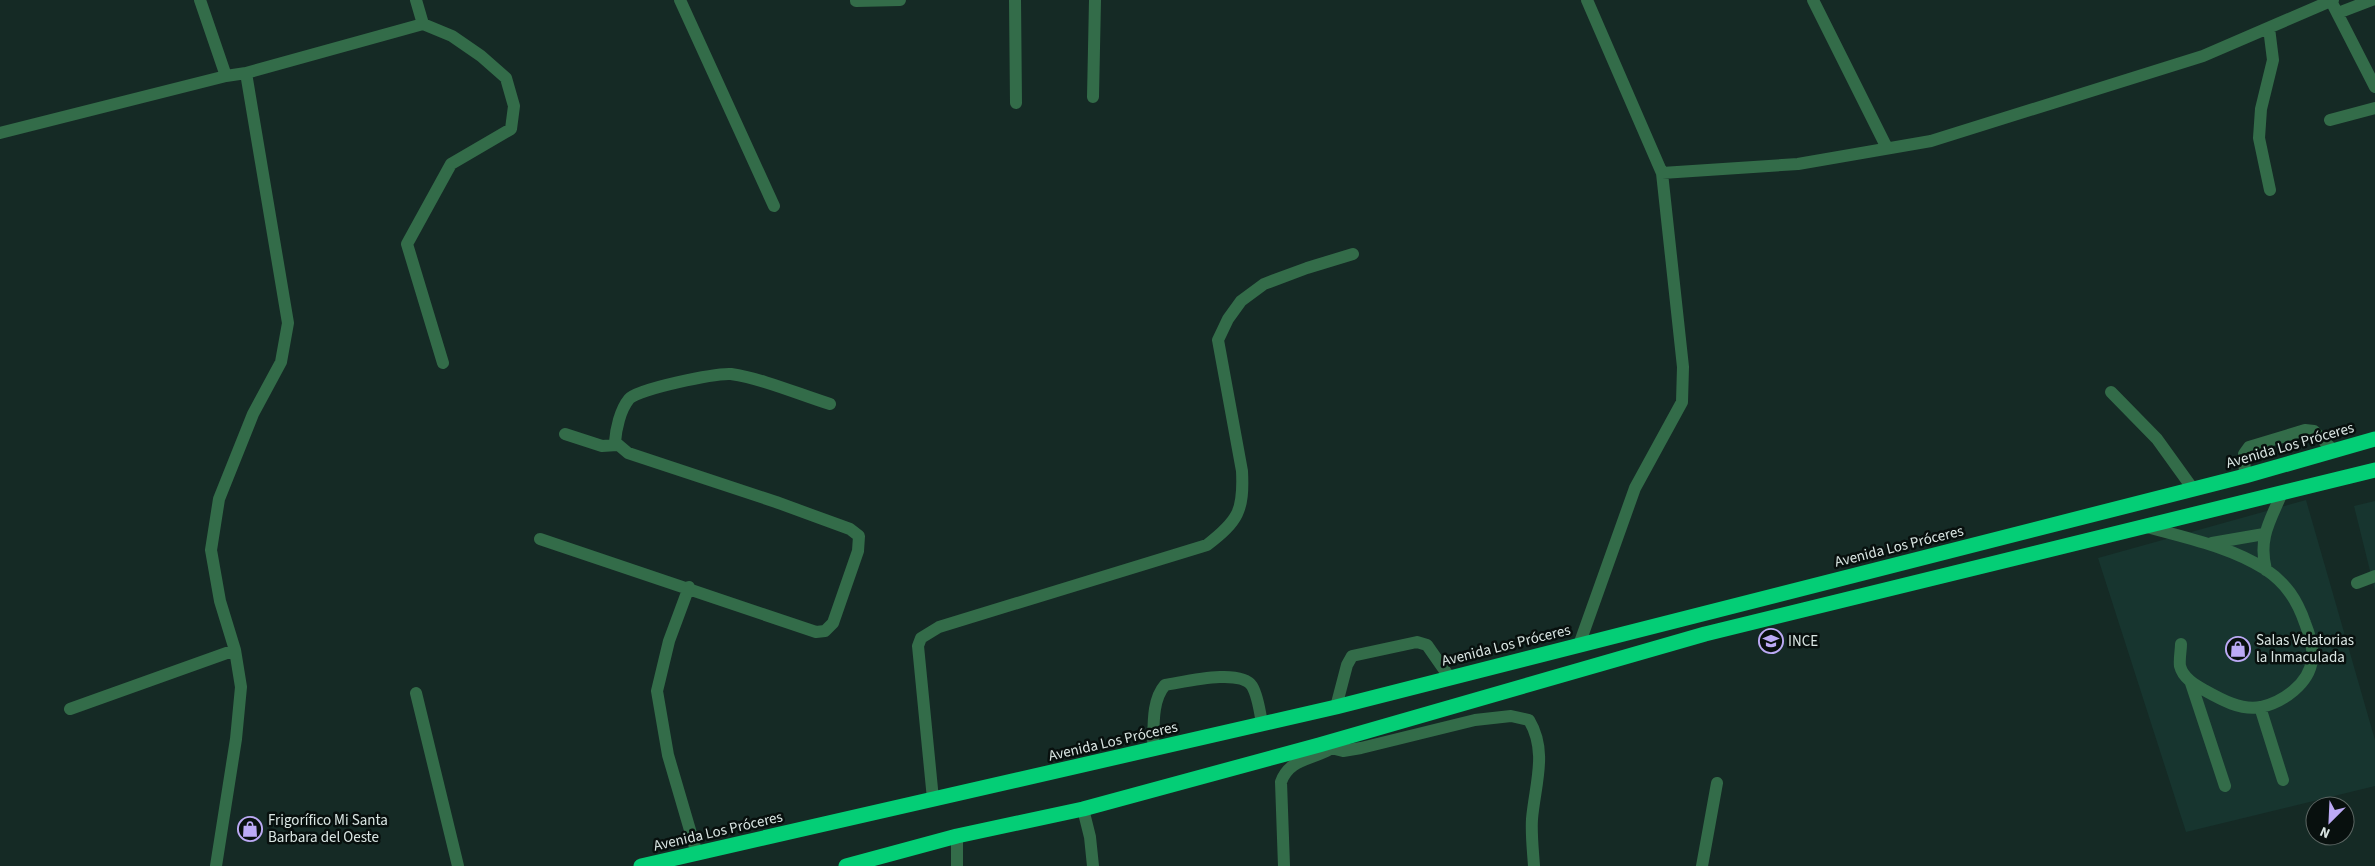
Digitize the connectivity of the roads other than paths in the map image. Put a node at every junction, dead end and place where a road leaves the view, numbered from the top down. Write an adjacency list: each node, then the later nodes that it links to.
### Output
1 (200, 0): 16 (street)
2 (416, 0): 13 (street)
3 (680, 0): 26 (street)
4 (900, 0): 11 (street)
5 (1015, 0): 19 (street)
6 (1095, 0): 18 (street)
7 (1587, 0): 24 (street)
8 (1813, 0): 23 (street)
9 (2332, 0): 12 (street); 14 (street)
10 (2372, 0): 12 (street)
11 (856, 1)
12 (2338, 13): 17 (street)
13 (423, 24): 15 (street); 28 (street)
14 (2269, 28): 23 (street); 25 (street)
15 (246, 73): 16 (street); 49 (street)
16 (226, 76): 22 (street)
17 (2375, 87)
18 (1094, 97)
19 (1016, 103)
20 (2375, 108): 21 (street)
21 (2330, 120)
22 (0, 133)
23 (1887, 148): 24 (street)
24 (1662, 173): 47 (street)
25 (2270, 190)
26 (774, 206)
27 (1353, 254): 62 (street)
28 (443, 363)
29 (2111, 392): 37 (street)
30 (830, 404): 33 (street)
31 (565, 434): 33 (street)
32 (2375, 439): 34 (highway, Avenida Los Próceres)
33 (617, 445): 46 (street)
34 (2333, 450): 36 (highway, Avenida Los Próceres); 36 (street)
35 (2375, 470): 38 (highway)
36 (2245, 476): 37 (highway, Avenida Los Próceres)
37 (2193, 490): 47 (highway, Avenida Los Próceres)
38 (2282, 493): 39 (highway); 40 (street)
39 (2143, 526): 42 (street); 57 (highway)
40 (2264, 534): 42 (street); 43 (street)
41 (540, 538): 46 (street)
42 (2207, 544): 43 (street)
43 (2266, 570): 54 (street)
44 (2375, 576): 45 (street)
45 (2357, 582)
46 (689, 587): 65 (street)
47 (1579, 644): 50 (highway, Avenida Los Próceres)
48 (2181, 644): 51 (street)
49 (235, 650): 55 (street); 66 (street)
50 (1450, 678): 53 (highway, Avenida Los Próceres); 53 (street)
51 (2191, 683): 54 (street); 61 (street)
52 (416, 693): 67 (street)
53 (1336, 707): 56 (highway, Avenida Los Próceres)
54 (2260, 707): 59 (street)
55 (70, 709)
56 (1262, 724): 58 (highway, Avenida Los Próceres); 58 (street)
57 (1324, 747): 63 (highway); 72 (street); 73 (street)
58 (1153, 750): 62 (highway, Avenida Los Próceres)
59 (2283, 780)
60 (1717, 783): 74 (street)
61 (2225, 786)
62 (933, 799): 65 (highway, Avenida Los Próceres)
63 (1083, 808): 64 (highway); 71 (street)
64 (957, 836): 69 (highway); 70 (street)
65 (697, 854): 68 (highway, Avenida Los Próceres)
66 (216, 866)
67 (458, 866)
68 (641, 866)
69 (847, 866)
70 (957, 866)
71 (1093, 866)
72 (1284, 866)
73 (1534, 866)
74 (1702, 866)

